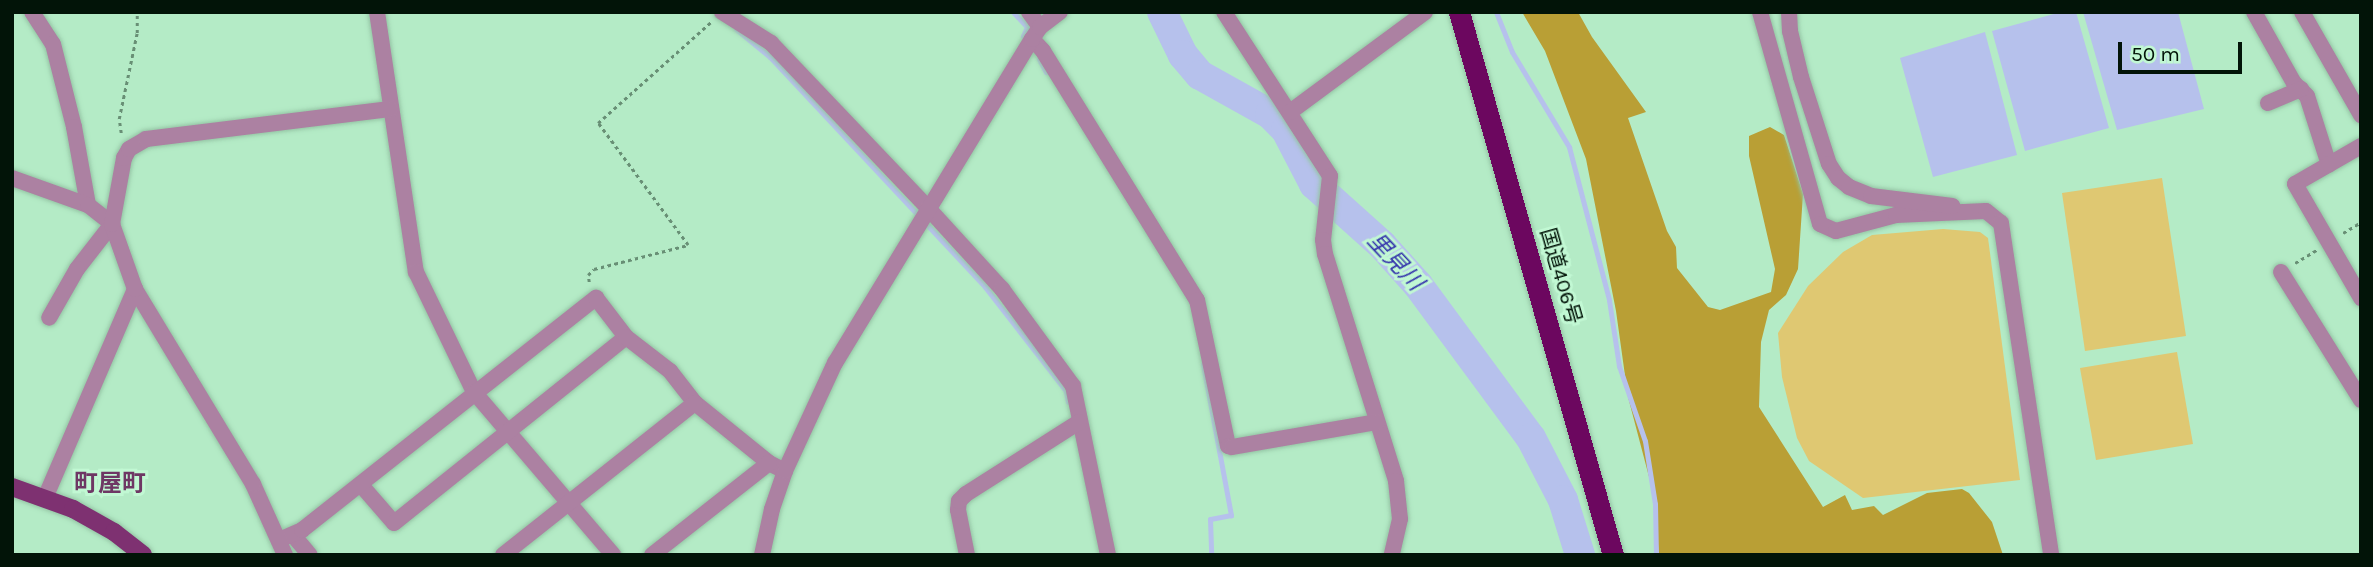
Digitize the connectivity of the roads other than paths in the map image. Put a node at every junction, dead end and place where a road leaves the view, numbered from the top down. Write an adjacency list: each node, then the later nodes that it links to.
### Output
1 (32, 12): 22 (street)
2 (377, 12): 16 (street)
3 (722, 12): 23 (street)
4 (1029, 12): 13 (street)
5 (1060, 12): 13 (street)
6 (1224, 12): 17 (street)
7 (1425, 12): 17 (street)
8 (1459, 12): 53 (highway, 国道406号)
9 (1760, 12): 24 (street)
10 (1789, 12): 24 (street)
11 (2254, 12): 14 (street)
12 (2302, 12): 18 (street)
13 (1036, 33): 23 (street); 35 (street)
14 (2301, 89): 15 (street); 20 (street)
15 (2267, 103)
16 (390, 109): 25 (street); 31 (street)
17 (1290, 112): 35 (street)
18 (2361, 115)
19 (2361, 146): 20 (street)
20 (2329, 165): 28 (street)
21 (12, 178): 22 (street)
22 (88, 205): 25 (street)
23 (928, 208): 34 (street); 38 (street)
24 (1986, 211): 54 (street)
25 (112, 224): 27 (street); 29 (street)
26 (2281, 272): 32 (street)
27 (135, 289): 41 (street); 43 (street)
28 (2361, 298)
29 (50, 318)
30 (626, 337): 31 (street); 33 (street); 36 (street)
31 (474, 392): 36 (street); 39 (street)
32 (2361, 400)
33 (695, 403): 37 (street); 42 (street)
34 (1079, 422): 50 (street); 51 (street)
35 (1377, 422): 52 (street)
36 (507, 431): 39 (street); 42 (street)
37 (769, 463): 38 (street); 48 (street)
38 (785, 471): 49 (street)
39 (361, 485): 43 (street)
40 (12, 487): 41 (main road)
41 (45, 498): 44 (main road)
42 (569, 502): 46 (street); 47 (street)
43 (286, 543): 45 (street)
44 (143, 555)
45 (310, 555)
46 (503, 555)
47 (613, 555)
48 (652, 555)
49 (762, 555)
50 (967, 555)
51 (1108, 555)
52 (1392, 555)
53 (1614, 555)
54 (2051, 555)

